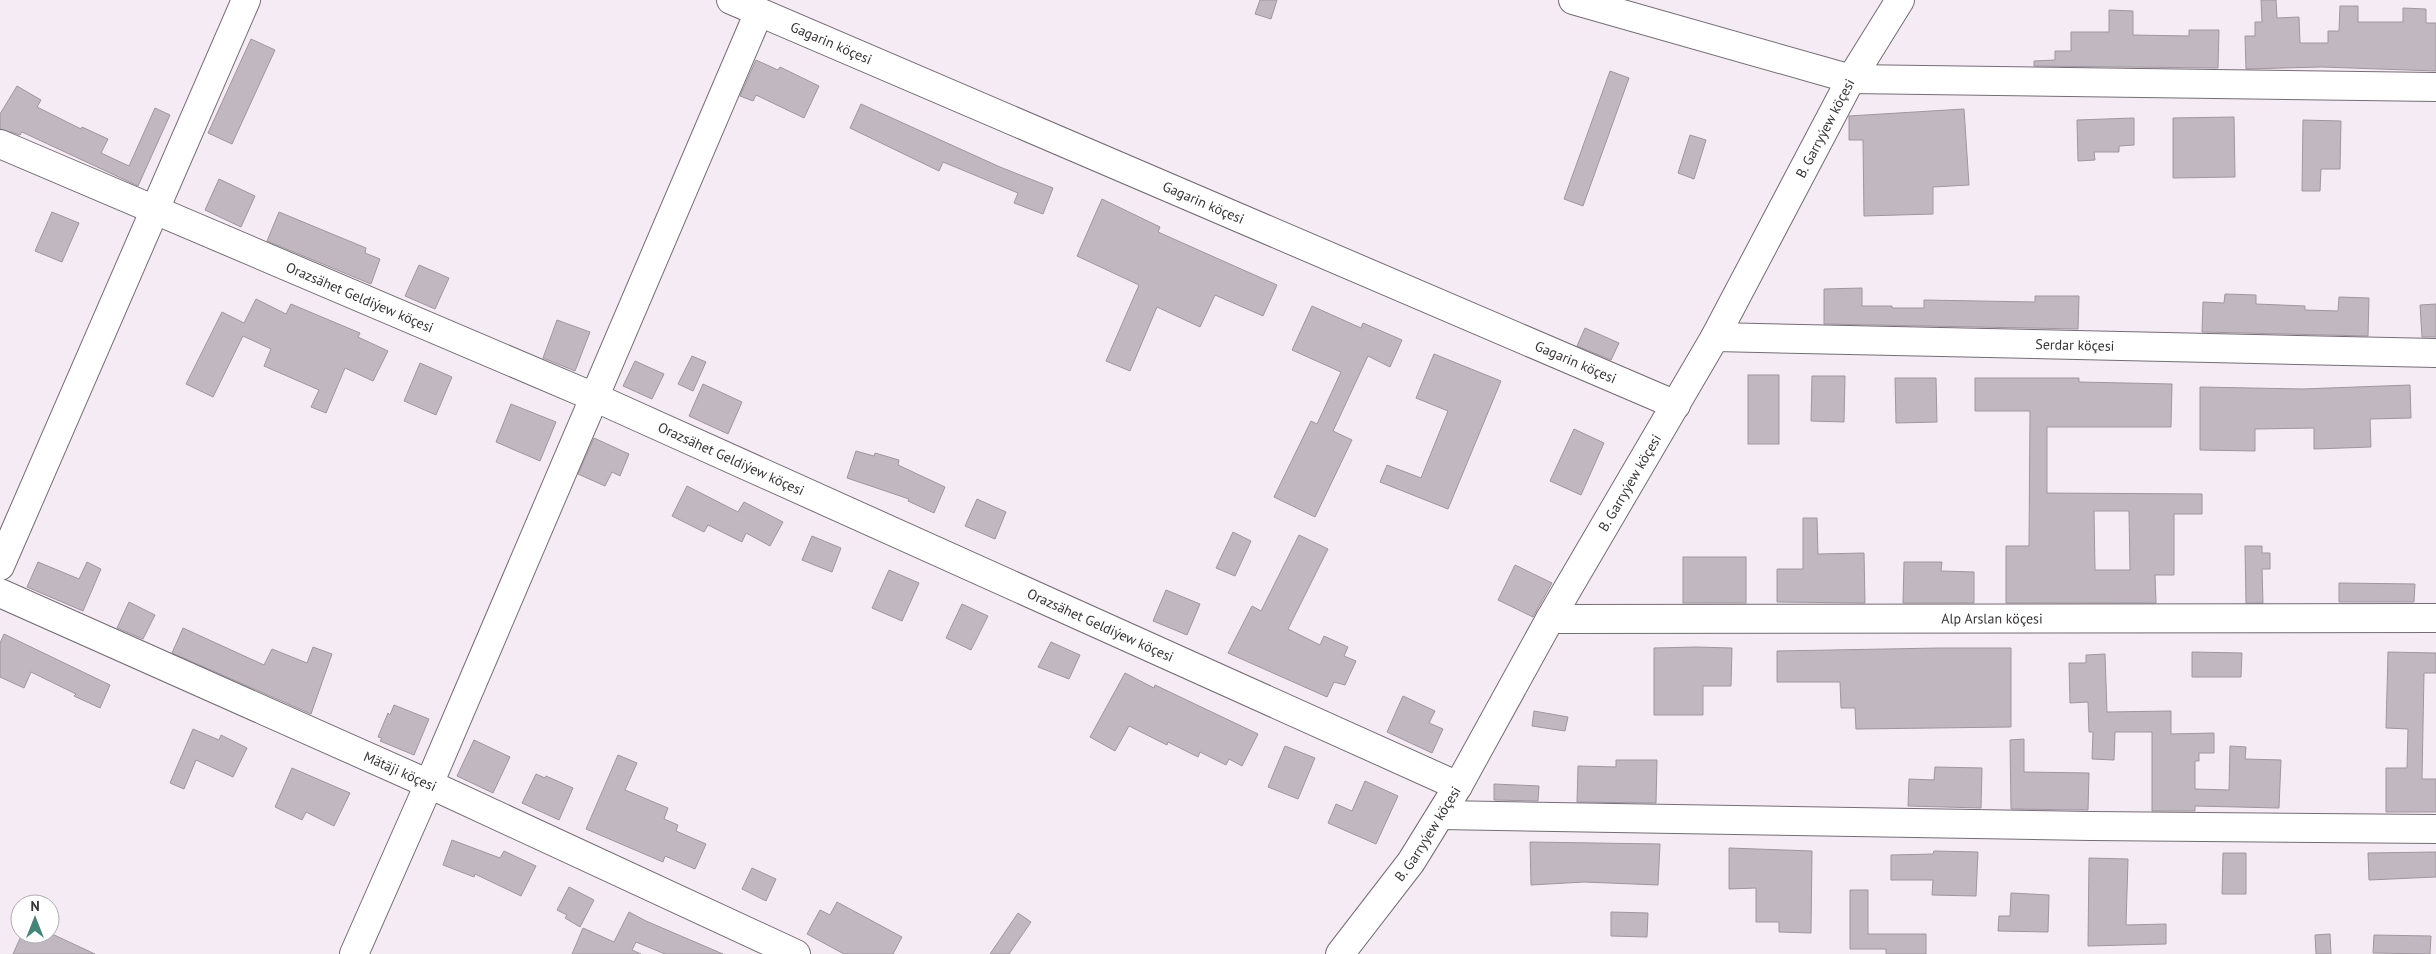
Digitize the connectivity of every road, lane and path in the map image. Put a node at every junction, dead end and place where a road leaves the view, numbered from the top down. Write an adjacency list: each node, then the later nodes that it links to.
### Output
1 (246, 0): 9 (street)
2 (731, 0): 5 (street, Gagarin köçesi)
3 (1573, 0): 6 (street)
4 (1900, 0): 6 (street, B. Garryýew köçesi)
5 (759, 12): 12 (street); 13 (street, Gagarin köçesi)
6 (1851, 79): 7 (street); 10 (street, B. Garryýew köçesi)
7 (2436, 87)
8 (0, 144): 9 (street, Orazsähet Geldiýew köçesi)
9 (153, 210): 12 (street, Orazsähet Geldiýew köçesi); 14 (street)
10 (1715, 337): 11 (street, Serdar köçesi); 13 (street, B. Garryýew köçesi)
11 (2436, 353)
12 (594, 397): 18 (street); 19 (street, Orazsähet Geldiýew köçesi)
13 (1676, 405): 17 (street, B. Garryýew köçesi)
14 (0, 566)
15 (0, 593): 18 (street, Mätäji köçesi)
16 (2436, 618): 17 (street, Alp Arslan köçesi)
17 (1550, 619): 19 (street, B. Garryýew köçesi)
18 (429, 784): 22 (street); 23 (street, Mätäji köçesi)
19 (1458, 786): 20 (street, B. Garryýew köçesi)
20 (1441, 814): 21 (street); 24 (street, B. Garryýew köçesi)
21 (2436, 829)
22 (354, 954)
23 (796, 954)
24 (1340, 954)

